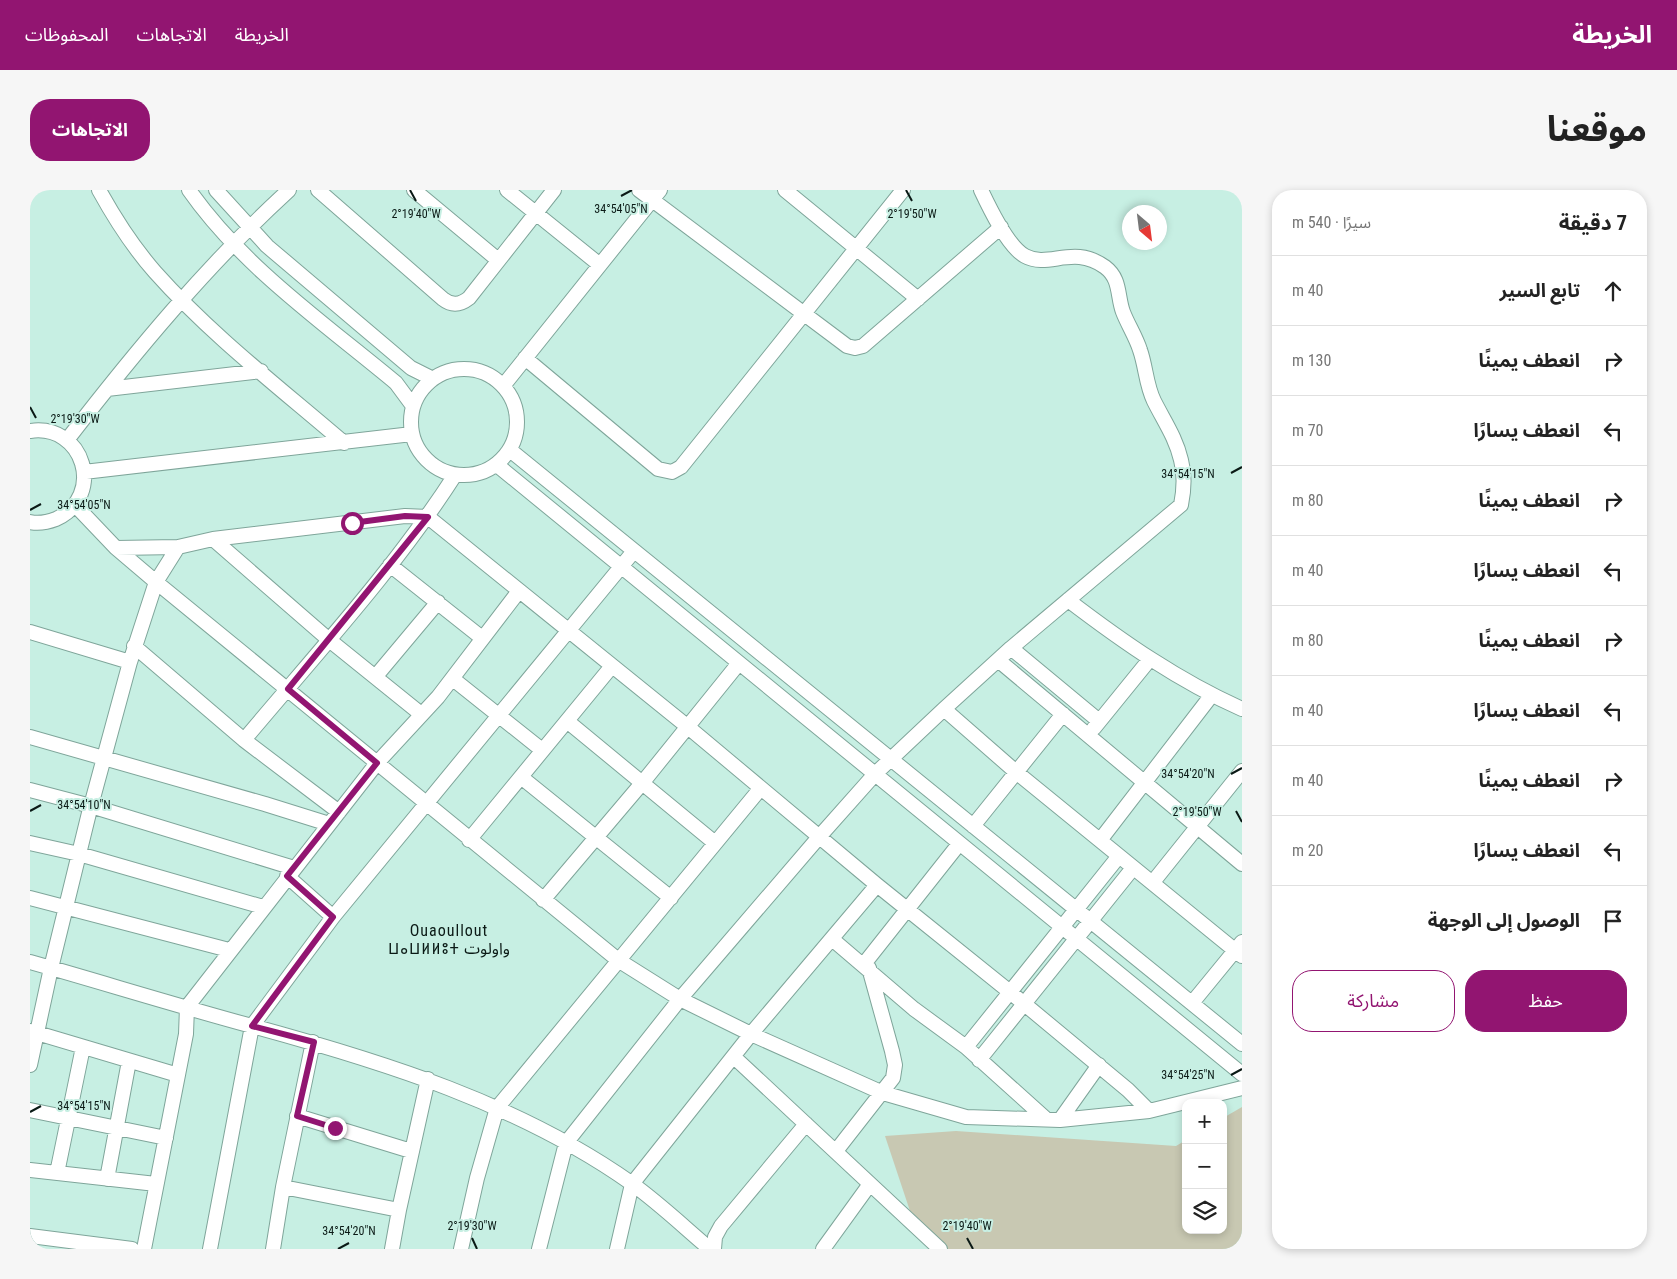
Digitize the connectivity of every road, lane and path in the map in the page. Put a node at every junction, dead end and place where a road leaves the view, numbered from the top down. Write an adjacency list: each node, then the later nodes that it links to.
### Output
1 (99, 190): 22 (street)
2 (189, 190): 17 (street)
3 (216, 190): 15 (street)
4 (289, 190): 15 (street)
5 (318, 190): 19 (street)
6 (414, 190): 19 (street)
7 (507, 190): 14 (street)
8 (554, 190): 14 (street)
9 (639, 190): 13 (street)
10 (785, 190): 18 (street)
11 (981, 190): 16 (street)
12 (896, 193): 18 (street)
13 (656, 195): 20 (street); 23 (street)
14 (536, 213): 19 (street); 20 (street)
15 (248, 227): 17 (street); 26 (street)
16 (1001, 227): 21 (street); 49 (street)
17 (232, 243): 22 (street); 29 (street)
18 (856, 248): 21 (street); 23 (street)
19 (498, 260)
20 (600, 265): 24 (street)
21 (918, 299): 23 (street)
22 (182, 301): 25 (street); 28 (street)
23 (805, 314): 24 (street)
24 (525, 358): 27 (street)
25 (261, 371): 28 (street); 33 (street)
26 (434, 379): 27 (street); 29 (street)
27 (503, 386): 34 (street)
28 (106, 389): 32 (street)
29 (413, 406): 31 (street)
30 (30, 431): 32 (street)
31 (412, 434): 33 (street); 37 (street)
32 (67, 440): 36 (street)
33 (344, 443): 36 (street)
34 (510, 450): 35 (street); 44 (street)
35 (497, 465): 37 (street); 46 (street)
36 (84, 472): 38 (street)
37 (455, 475): 39 (street)
38 (75, 505): 40 (street); 43 (street)
39 (428, 517): 41 (street); 45 (street); 48 (street)
40 (30, 522)
41 (213, 539): 42 (street); 54 (street)
42 (178, 547): 43 (street); 47 (street)
43 (116, 548): 47 (street)
44 (634, 550): 46 (street); 79 (street)
45 (390, 566): 50 (street); 54 (street)
46 (621, 566): 51 (street); 60 (street)
47 (156, 582): 55 (street); 64 (street)
48 (519, 591): 51 (street); 53 (street)
49 (1068, 600): 56 (street); 57 (street)
50 (438, 602): 53 (street); 62 (street)
51 (569, 629): 61 (street); 70 (street)
52 (30, 632): 59 (street)
53 (482, 638): 63 (street)
54 (328, 639): 62 (street); 64 (street)
55 (134, 646): 59 (street); 76 (street)
56 (1011, 648): 58 (street); 72 (street)
57 (1150, 659): 65 (street); 72 (street)
58 (998, 660): 66 (street); 69 (street)
59 (130, 662): 78 (street)
60 (739, 663): 73 (street); 83 (street)
61 (612, 666): 71 (street); 73 (street)
62 (376, 676): 68 (street)
63 (453, 679): 68 (street); 70 (street)
64 (288, 689): 76 (street); 80 (street)
65 (1211, 696): 67 (street); 86 (street)
66 (944, 709): 79 (street); 82 (street)
67 (1242, 710)
68 (421, 714): 80 (street)
69 (1063, 714): 74 (street); 82 (street)
70 (500, 715): 77 (street); 89 (street)
71 (567, 721): 77 (street); 85 (street)
72 (1099, 721): 74 (street)
73 (688, 727): 85 (street); 87 (street)
74 (1089, 735): 86 (street)
75 (30, 737): 78 (street)
76 (244, 740): 91 (street)
77 (542, 750): 84 (street)
78 (103, 759): 90 (street); 92 (street)
79 (890, 760): 83 (street); 93 (street)
80 (377, 763): 89 (street); 91 (street)
81 (1242, 771): 94 (street)
82 (1016, 772): 93 (street); 97 (street)
83 (874, 774): 96 (street); 101 (street)
84 (521, 777): 95 (street); 98 (street)
85 (643, 782): 95 (street); 100 (street)
86 (1146, 782): 94 (street); 97 (street)
87 (760, 789): 96 (street); 100 (street)
88 (30, 790): 90 (street)
89 (426, 804): 98 (street); 116 (street)
90 (91, 806): 102 (street); 106 (street)
91 (339, 812): 92 (street)
92 (329, 824): 106 (street)
93 (973, 826): 115 (street)
94 (1198, 826): 104 (street); 107 (street)
95 (596, 836): 110 (street); 111 (street)
96 (819, 837): 108 (street); 128 (street)
97 (1102, 839): 103 (street)
98 (469, 840): 111 (street)
99 (30, 843): 102 (street)
100 (715, 844): 110 (street)
101 (959, 844): 114 (street); 118 (street)
102 (79, 854): 112 (street); 113 (street)
103 (1119, 856): 105 (street); 115 (street)
104 (1242, 864)
105 (1134, 868): 107 (street); 117 (street)
106 (290, 872): 113 (street); 116 (street)
107 (1153, 882): 121 (street)
108 (877, 885): 114 (street); 119 (street)
109 (30, 898): 112 (street)
110 (671, 898): 123 (street)
111 (543, 900): 123 (street)
112 (66, 906): 122 (street); 126 (street)
113 (263, 907): 122 (street)
114 (907, 909): 125 (street); 127 (street)
115 (1076, 910): 117 (street); 118 (street)
116 (333, 917): 132 (street)
117 (1091, 921): 120 (street); 129 (street)
118 (1062, 927): 120 (street); 127 (street)
119 (832, 939): 125 (street); 134 (street)
120 (1076, 939): 130 (street); 144 (street)
121 (1240, 949): 129 (street)
122 (229, 950): 131 (street)
123 (618, 960): 128 (street); 149 (street)
124 (30, 962): 126 (street)
125 (866, 966): 138 (street); 148 (street)
126 (51, 968): 131 (street); 133 (street)
127 (1010, 992): 130 (street); 138 (street)
128 (680, 999): 134 (street); 158 (street)
129 (1192, 1003): 136 (street)
130 (1024, 1004): 140 (street); 143 (street)
131 (187, 1007): 132 (street); 145 (street)
132 (252, 1026): 135 (street); 173 (street)
133 (33, 1032): 137 (street); 142 (street)
134 (751, 1034): 139 (street); 148 (street)
135 (314, 1042): 146 (street); 152 (street)
136 (1242, 1044)
137 (83, 1047): 141 (street); 153 (street)
138 (966, 1048): 140 (street)
139 (734, 1057): 155 (street); 165 (street)
140 (979, 1060): 154 (street)
141 (129, 1061): 145 (street); 156 (street)
142 (30, 1065)
143 (1099, 1065): 151 (street); 154 (street)
144 (1242, 1074)
145 (178, 1075): 157 (street)
146 (428, 1079): 149 (street); 159 (street)
147 (1242, 1088): 151 (street)
148 (882, 1093): 154 (street); 160 (street)
149 (497, 1108): 158 (street); 176 (street)
150 (30, 1110): 153 (street)
151 (1150, 1111): 154 (street)
152 (297, 1116): 159 (street); 167 (street)
153 (69, 1117): 156 (street); 162 (street)
154 (1053, 1120)
155 (806, 1124): 160 (street); 180 (street)
156 (117, 1127): 157 (street); 163 (street)
157 (166, 1138): 164 (street)
158 (566, 1143): 165 (street); 177 (street)
159 (411, 1151): 168 (street)
160 (836, 1151): 166 (street)
161 (30, 1170): 162 (street)
162 (57, 1173): 163 (street)
163 (108, 1179): 164 (street)
164 (156, 1184): 172 (street)
165 (632, 1184): 178 (street); 179 (street)
166 (870, 1184): 170 (street); 181 (street)
167 (283, 1187): 168 (street); 174 (street)
168 (399, 1210): 175 (street)
169 (30, 1236): 171 (street)
170 (934, 1247)
171 (132, 1249)
172 (144, 1249)
173 (210, 1249)
174 (273, 1249)
175 (392, 1249)
176 (461, 1249)
177 (539, 1249)
178 (618, 1249)
179 (710, 1249)
180 (714, 1249)
181 (823, 1249)

